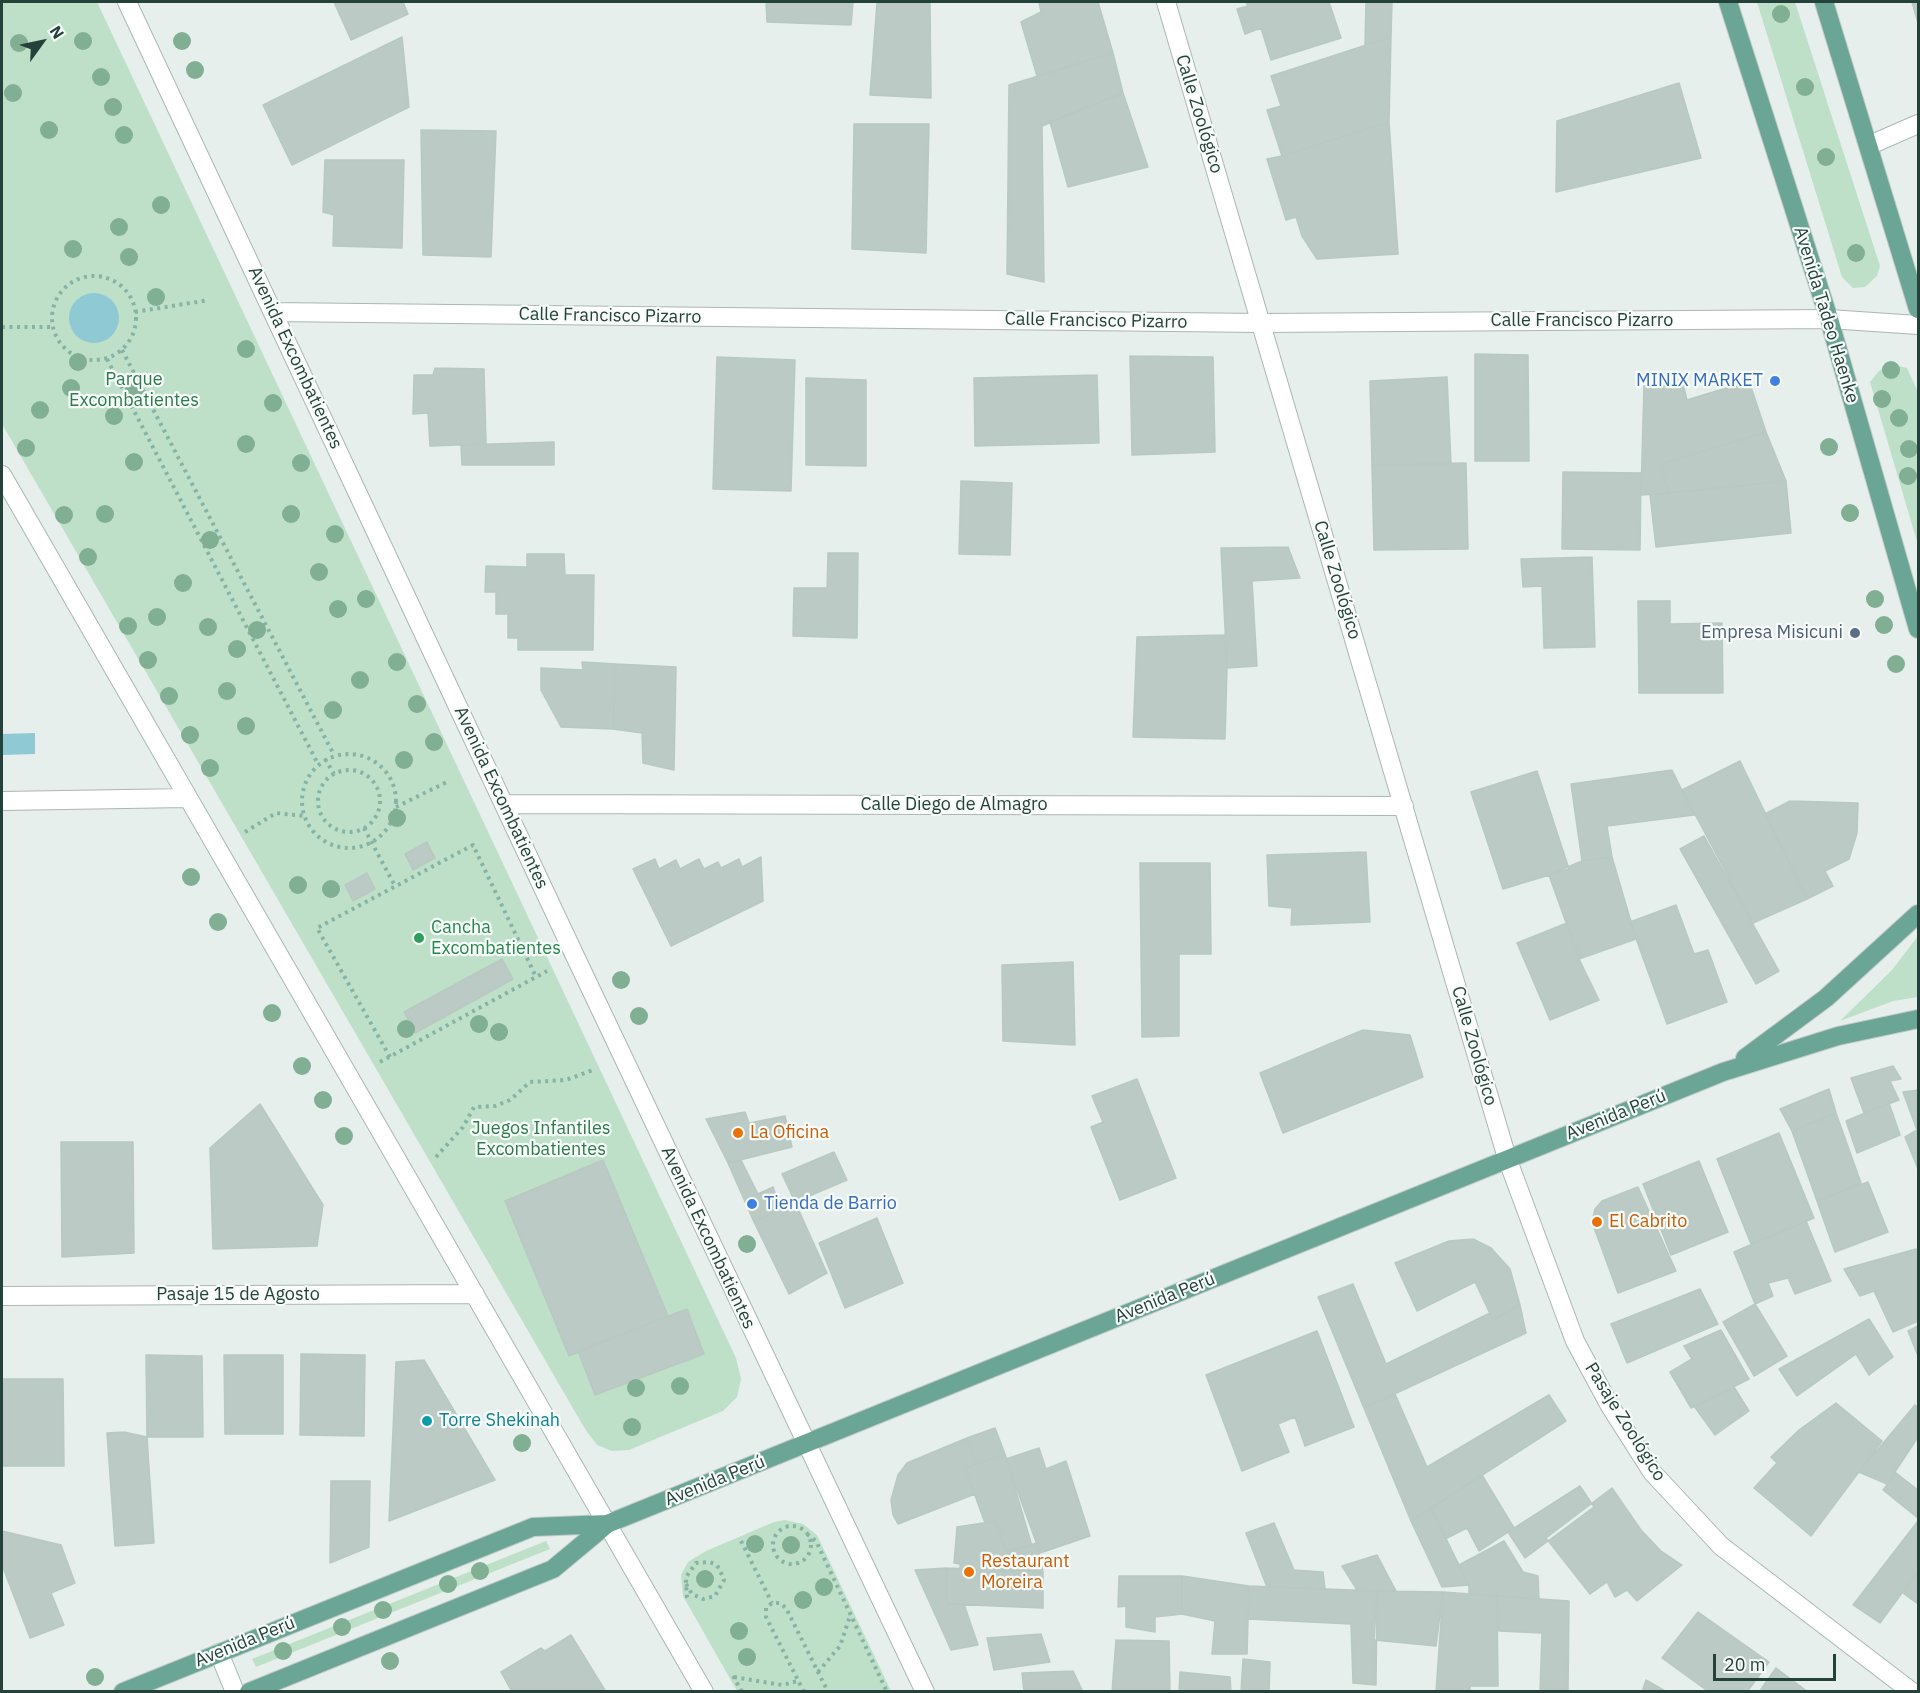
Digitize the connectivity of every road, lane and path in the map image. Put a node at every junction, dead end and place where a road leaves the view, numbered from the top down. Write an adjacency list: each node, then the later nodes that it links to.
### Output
1 (127, 2): 10 (street, Avenida Excombatientes)
2 (1166, 2): 12 (street, Calle Zoológico)
3 (1728, 2): 11 (main road, Avenida Tadeo Haenke)
4 (1824, 2): 6 (main road)
5 (1918, 124): 6 (street)
6 (1870, 145): 8 (main road)
7 (209, 300): 9 (path)
8 (1918, 309)
9 (135, 312): 15 (path); 16 (path)
10 (273, 312): 12 (street, Calle Francisco Pizarro); 27 (street, Avenida Excombatientes)
11 (1829, 319): 12 (street, Calle Francisco Pizarro); 13 (street, Calle Francisco Pizarro); 19 (main road, Avenida Tadeo Haenke)
12 (1261, 323): 28 (street, Calle Zoológico)
13 (1918, 325)
14 (2, 327): 15 (path)
15 (53, 327): 17 (path)
16 (122, 350): 17 (path); 20 (path)
17 (106, 359): 22 (path)
18 (2, 475): 25 (street)
19 (1918, 629)
20 (334, 755): 21 (path); 29 (path)
21 (325, 759): 22 (path); 23 (path)
22 (318, 764): 30 (path)
23 (334, 774): 31 (path); 31 (path)
24 (449, 781): 29 (path)
25 (187, 798): 26 (street); 45 (street)
26 (2, 801)
27 (504, 804): 28 (street, Calle Diego de Almagro); 47 (street, Avenida Excombatientes)
28 (1404, 806): 44 (street, Calle Zoológico)
29 (395, 808): 33 (path)
30 (304, 816): 32 (path); 33 (path)
31 (364, 828): 33 (path)
32 (245, 832)
33 (371, 843): 34 (path)
34 (395, 886): 37 (path); 39 (path)
35 (1918, 914): 42 (main road, Avenida Perú)
36 (547, 972): 37 (path)
37 (536, 977): 39 (path)
38 (1918, 1019): 42 (main road, Avenida Perú)
39 (390, 1057): 40 (path)
40 (380, 1062)
41 (593, 1070): 43 (path)
42 (1723, 1072): 44 (main road, Avenida Perú)
43 (436, 1157)
44 (1507, 1158): 47 (main road, Avenida Perú); 66 (street, Pasaje Zoológico)
45 (475, 1294): 46 (street, Pasaje 15 de Agosto); 48 (street)
46 (2, 1296)
47 (806, 1445): 48 (main road, Avenida Perú); 65 (street, Avenida Excombatientes)
48 (607, 1524): 54 (main road, Avenida Perú); 60 (main road, Avenida Perú); 61 (street)
49 (807, 1534): 49 (path); 53 (path)
50 (741, 1541): 52 (path)
51 (686, 1584): 51 (path)
52 (772, 1603): 55 (path); 57 (path)
53 (851, 1616): 55 (path); 64 (path)
54 (219, 1653): 58 (main road, Avenida Perú); 59 (street)
55 (818, 1672): 63 (path)
56 (733, 1676): 57 (path)
57 (798, 1681): 62 (path)
58 (123, 1692)
59 (235, 1692)
60 (249, 1692)
61 (704, 1692)
62 (804, 1692)
63 (828, 1692)
64 (887, 1692)
65 (925, 1692)
66 (1912, 1692)

